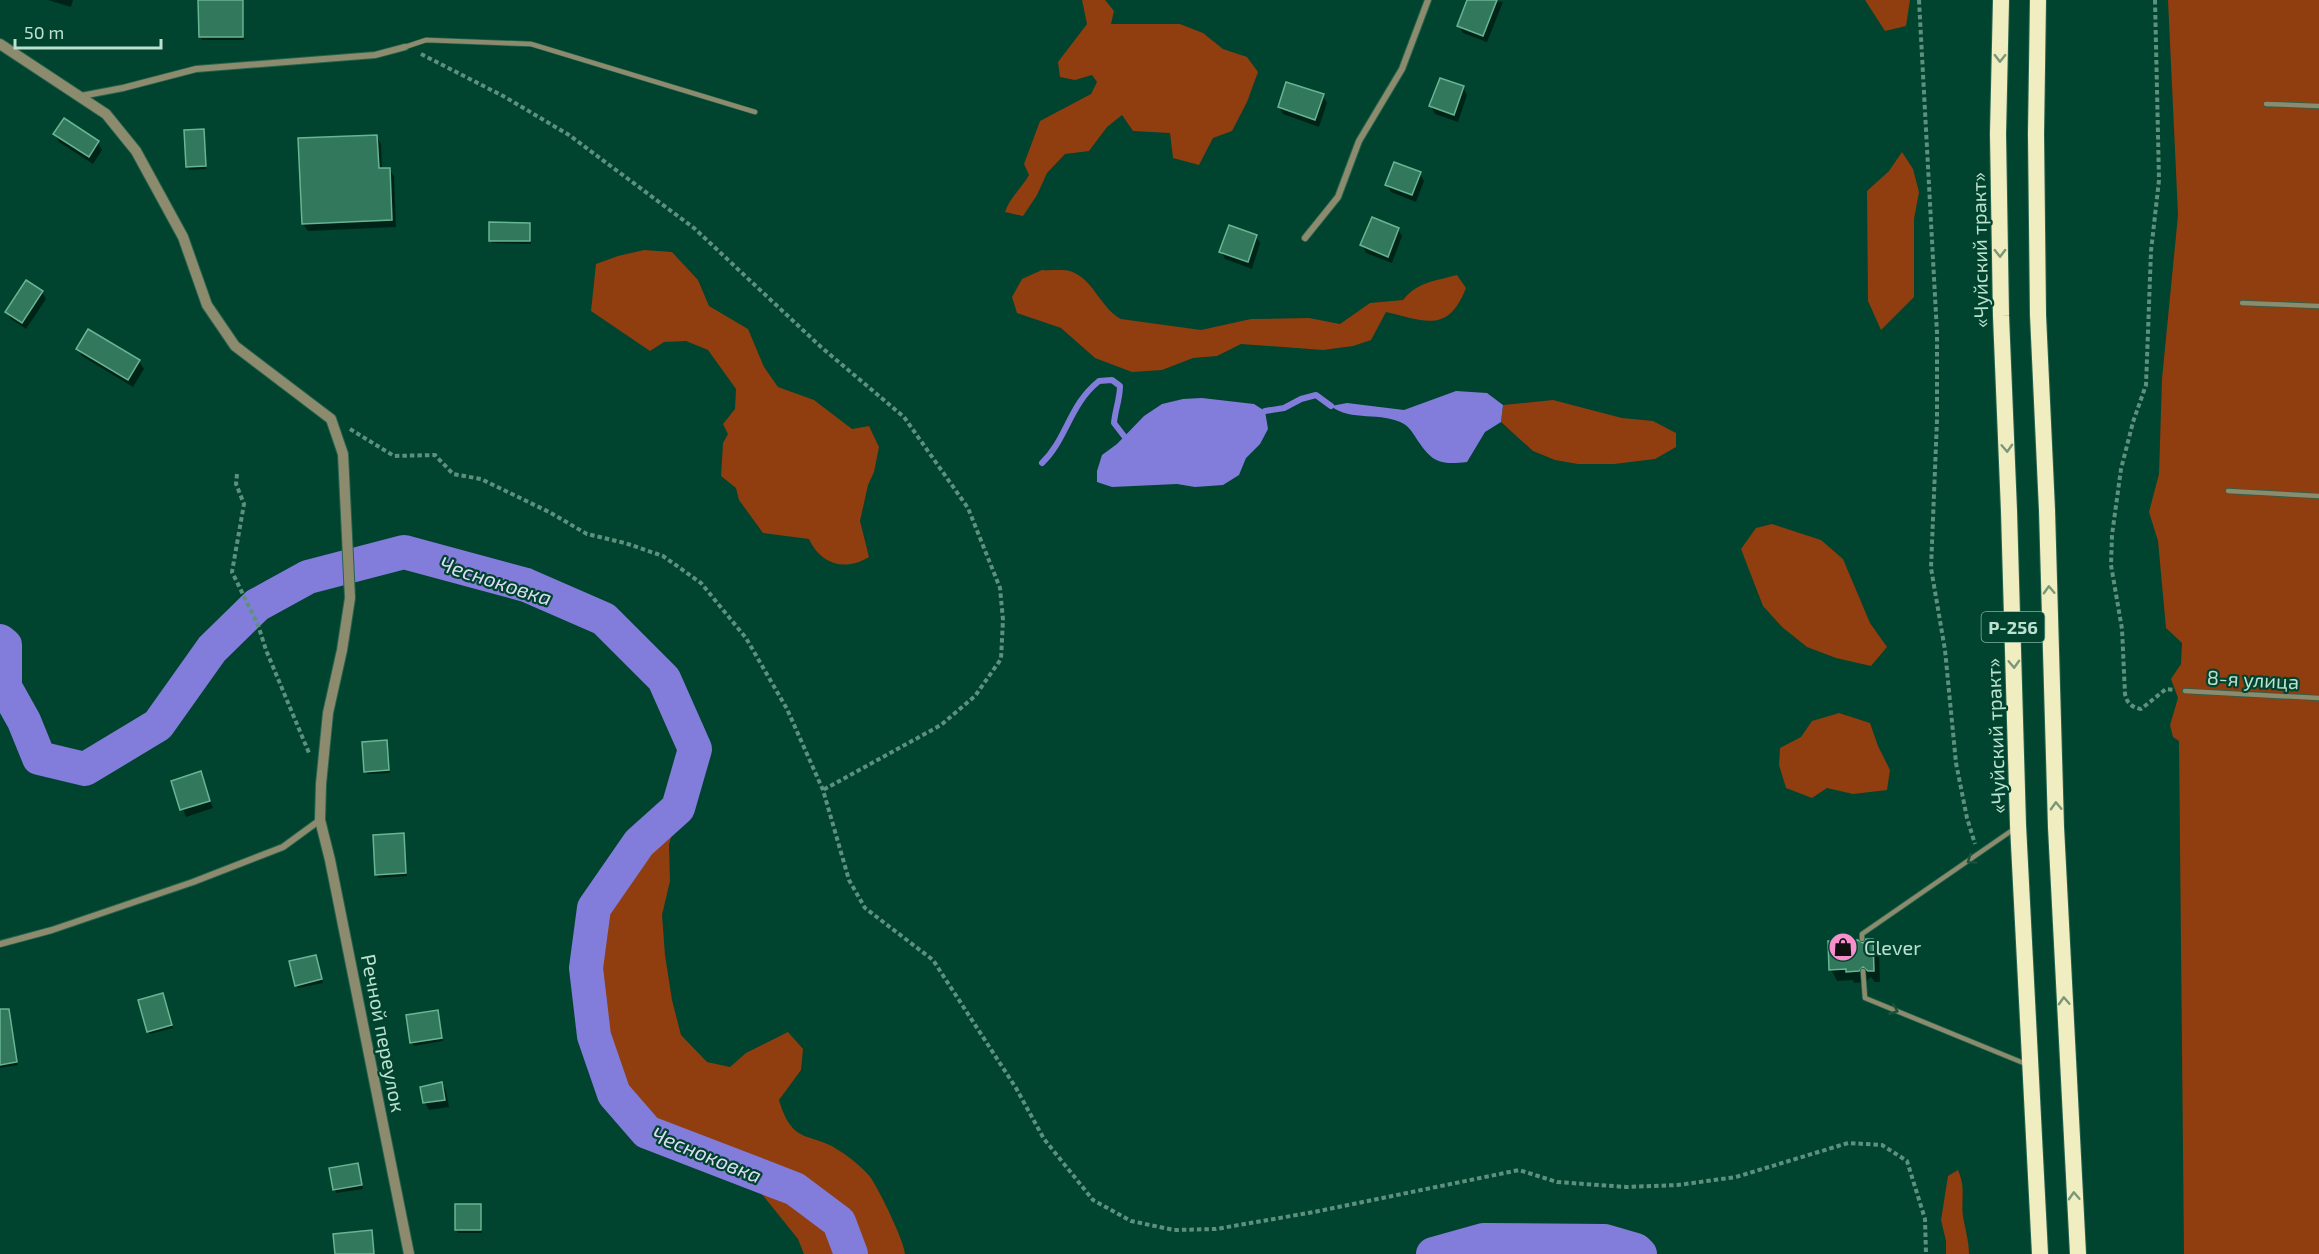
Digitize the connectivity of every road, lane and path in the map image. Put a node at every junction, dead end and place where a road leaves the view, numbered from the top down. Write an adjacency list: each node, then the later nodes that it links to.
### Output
1 (1428, 0): 12 (street)
2 (1919, 0): 25 (path)
3 (2001, 0): 24 (highway, «Чуйский тракт» / Р-256, one-way to 24)
4 (2038, 0): 33 (highway, Р-256, one-way to 4)
5 (2155, 0): 19 (path)
6 (0, 44): 8 (street)
7 (405, 46): 8 (street); 11 (lane); 22 (path)
8 (80, 97): 15 (street)
9 (2266, 104): 10 (lane)
10 (2319, 106)
11 (755, 112)
12 (1305, 238)
13 (2242, 303): 14 (lane)
14 (2319, 306)
15 (331, 419): 22 (path); 23 (street, Речной переулок)
16 (237, 474): 21 (path)
17 (2228, 491): 18 (lane)
18 (2319, 496)
19 (2185, 691): 20 (lane, 8-я улица)
20 (2319, 698)
21 (309, 754)
22 (824, 790): 31 (path)
23 (320, 820): 27 (street); 30 (street, Речной переулок)
24 (2018, 825): 25 (lane); 29 (highway, «Чуйский тракт» / Р-256)
25 (1978, 855): 26 (lane, one-way to 26)
26 (1862, 939)
27 (0, 944)
28 (1863, 971): 29 (lane, one-way to 29)
29 (2030, 1066): 32 (highway, «Чуйский тракт» / Р-256)
30 (409, 1254)
31 (1926, 1254)
32 (2040, 1254)
33 (2078, 1254)

